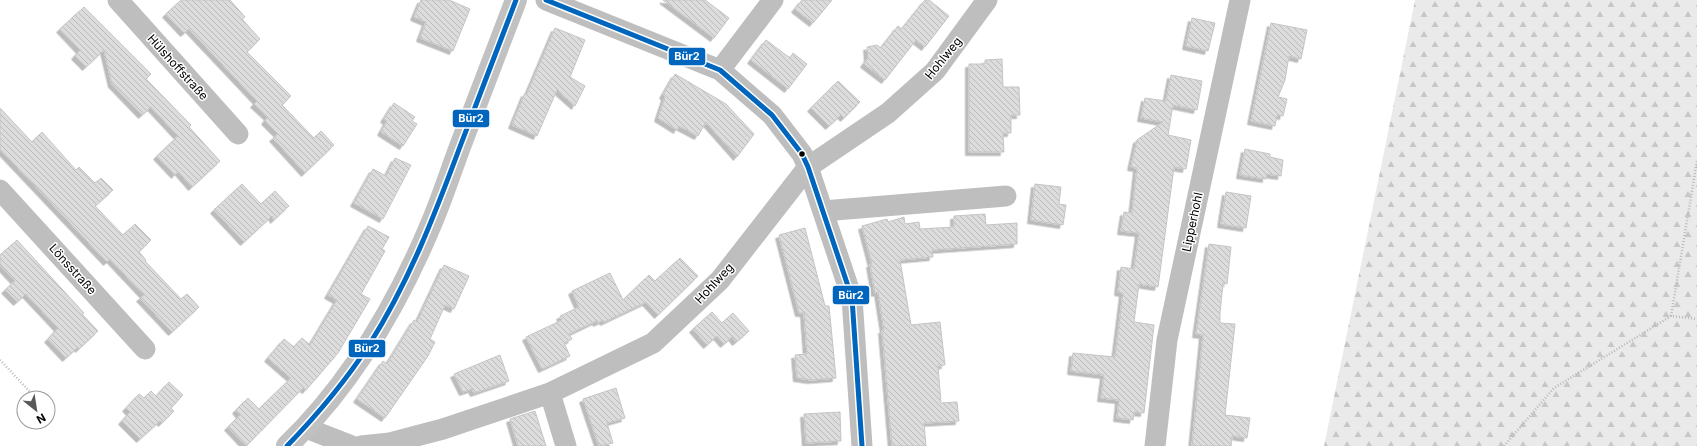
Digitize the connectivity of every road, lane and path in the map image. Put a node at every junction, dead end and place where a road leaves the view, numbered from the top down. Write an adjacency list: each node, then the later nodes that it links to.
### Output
1 (118, 0): 8 (street, Hülshoffstraße)
2 (516, 0): 20 (main road)
3 (546, 0): 7 (street)
4 (773, 0): 7 (street)
5 (987, 0): 10 (street, Hohlweg)
6 (1240, 0): 27 (street, Lipperhohl)
7 (720, 70): 10 (street)
8 (238, 134)
9 (1697, 161): 14 (path)
10 (808, 167): 13 (street); 19 (street, Hohlweg)
11 (0, 190): 16 (street, Lönsstraße)
12 (1006, 196): 13 (street)
13 (823, 211): 26 (street)
14 (1671, 316): 15 (path); 28 (path)
15 (1697, 319)
16 (145, 349)
17 (0, 360): 18 (path)
18 (28, 390)
19 (550, 393): 24 (street, Hohlweg); 25 (street)
20 (306, 428): 21 (main road); 22 (street); 23 (street)
21 (287, 446)
22 (317, 446)
23 (352, 446)
24 (361, 446)
25 (566, 446)
26 (862, 446)
27 (1155, 446)
28 (1504, 446)

